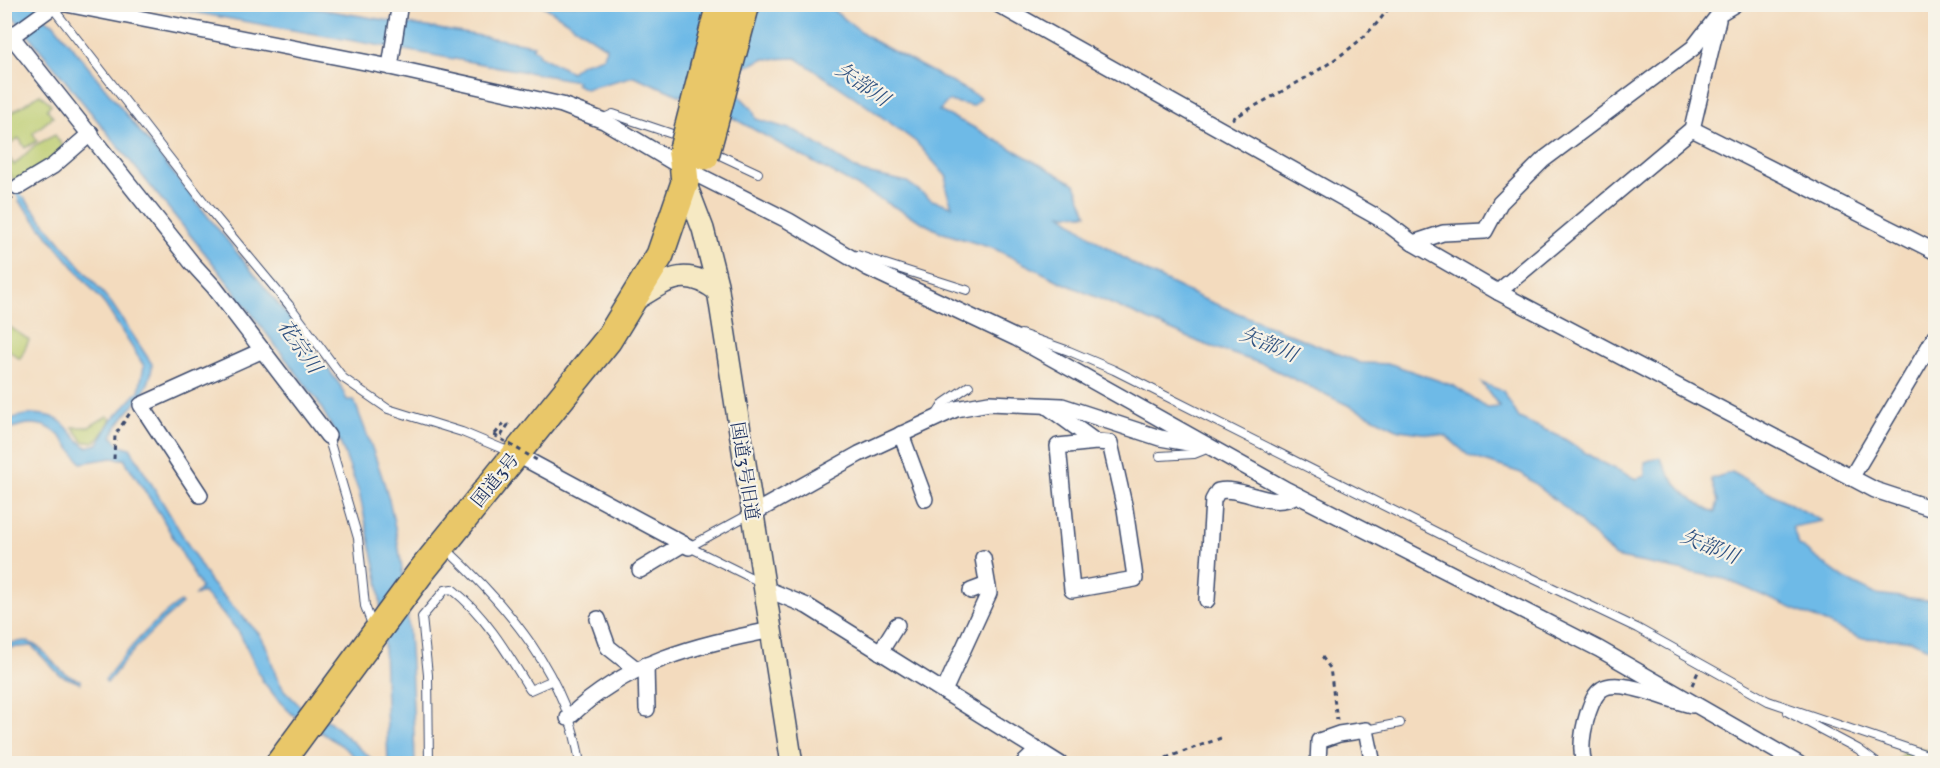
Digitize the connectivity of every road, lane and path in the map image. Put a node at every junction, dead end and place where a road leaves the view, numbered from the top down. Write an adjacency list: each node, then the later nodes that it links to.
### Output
1 (720, 4): 15 (highway, 国道3号, bridge)
2 (746, 4): 15 (highway, 国道3号, bridge)
3 (997, 4): 12 (street)
4 (1391, 4): 12 (path)
5 (1735, 4): 8 (street)
6 (60, 6): 9 (street); 10 (street); 36 (lane)
7 (399, 9): 10 (street)
8 (1721, 9): 13 (street); 18 (street)
9 (8, 31): 14 (street)
10 (390, 68): 11 (street)
11 (601, 119): 15 (street); 16 (lane)
12 (1217, 127): 18 (street)
13 (1692, 129): 20 (street); 23 (street)
14 (91, 133): 17 (street); 27 (street)
15 (690, 166): 19 (street); 22 (street, 国道3号旧道); 24 (highway, 国道3号)
16 (758, 173)
17 (18, 187)
18 (1413, 243): 23 (street)
19 (835, 247): 21 (lane); 26 (street)
20 (1935, 252)
21 (967, 290)
22 (718, 291): 24 (street); 44 (street, 国道3号旧道)
23 (1498, 292): 39 (street)
24 (631, 303): 36 (highway, 国道3号)
25 (1935, 335): 39 (street)
26 (1016, 338): 35 (street); 59 (lane)
27 (263, 350): 29 (street); 33 (street)
28 (969, 386): 31 (lane)
29 (141, 405): 38 (path); 40 (street)
30 (1048, 407): 31 (street); 34 (street); 35 (street)
31 (933, 420): 32 (street)
32 (901, 434): 42 (street); 44 (street)
33 (328, 436): 55 (lane)
34 (1096, 442): 34 (street)
35 (1206, 447): 37 (lane); 41 (street)
36 (519, 450): 36 (path, bridge); 45 (street); 46 (highway, 国道3号)
37 (1160, 456)
38 (114, 459)
39 (1851, 478): 43 (street)
40 (191, 489)
41 (1296, 495): 52 (street); 63 (street)
42 (925, 499)
43 (1935, 510)
44 (752, 514): 45 (lane); 50 (street, 国道3号旧道)
45 (686, 545): 48 (street); 50 (lane)
46 (442, 546): 55 (highway, 国道3号); 61 (lane)
47 (983, 558): 49 (street)
48 (640, 570)
49 (987, 585): 51 (street); 62 (street)
50 (764, 586): 56 (street, 国道3号旧道); 57 (street)
51 (970, 591)
52 (1207, 600)
53 (598, 619): 60 (street)
54 (897, 625): 57 (street)
55 (376, 630): 74 (highway, 国道3号)
56 (771, 630): 60 (street); 77 (street, 国道3号旧道)
57 (880, 652): 62 (street)
58 (1322, 657): 70 (path)
59 (1701, 665): 63 (path); 64 (lane)
60 (641, 667): 66 (street); 67 (street)
61 (553, 680): 67 (lane); 75 (lane)
62 (944, 691): 72 (street)
63 (1687, 698): 65 (street)
64 (1768, 701): 73 (lane); 85 (lane)
65 (1703, 707): 83 (street); 84 (street)
66 (647, 709)
67 (568, 718): 76 (lane)
68 (1400, 723): 69 (lane)
69 (1366, 730): 70 (street); 82 (street)
70 (1339, 734): 81 (street)
71 (1221, 738): 80 (path)
72 (1038, 750): 78 (street); 79 (street)
73 (1935, 758)
74 (279, 764)
75 (429, 764)
76 (580, 764)
77 (792, 764)
78 (1023, 764)
79 (1060, 764)
80 (1149, 764)
81 (1318, 764)
82 (1373, 764)
83 (1584, 764)
84 (1799, 764)
85 (1878, 764)

